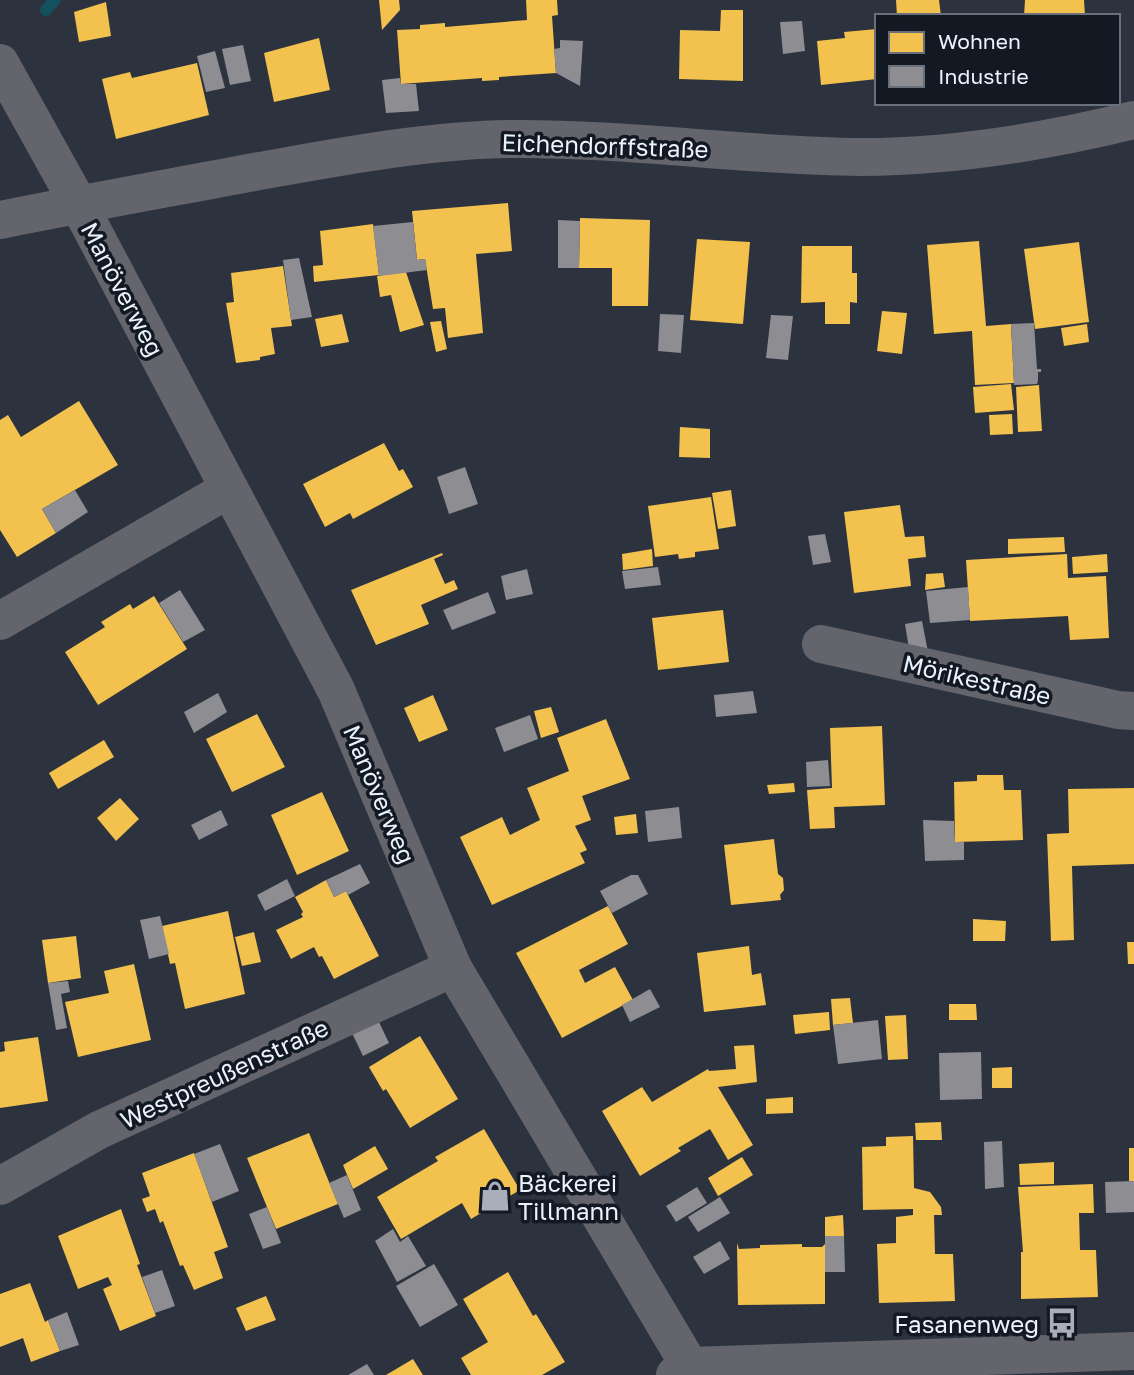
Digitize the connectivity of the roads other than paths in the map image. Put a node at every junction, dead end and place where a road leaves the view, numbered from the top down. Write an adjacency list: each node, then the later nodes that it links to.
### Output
1 (0, 63): 3 (street, Manöverweg)
2 (1134, 120): 3 (street, Eichendorffstraße)
3 (79, 205): 4 (street, Eichendorffstraße); 5 (street, Manöverweg)
4 (0, 220)
5 (229, 489): 6 (street); 9 (street, Manöverweg)
6 (0, 621)
7 (821, 644): 8 (street, Mörikestraße)
8 (1134, 711)
9 (453, 968): 10 (street, Westpreußenstraße); 12 (street, Manöverweg)
10 (0, 1186)
11 (1134, 1351): 12 (street)
12 (687, 1372)

